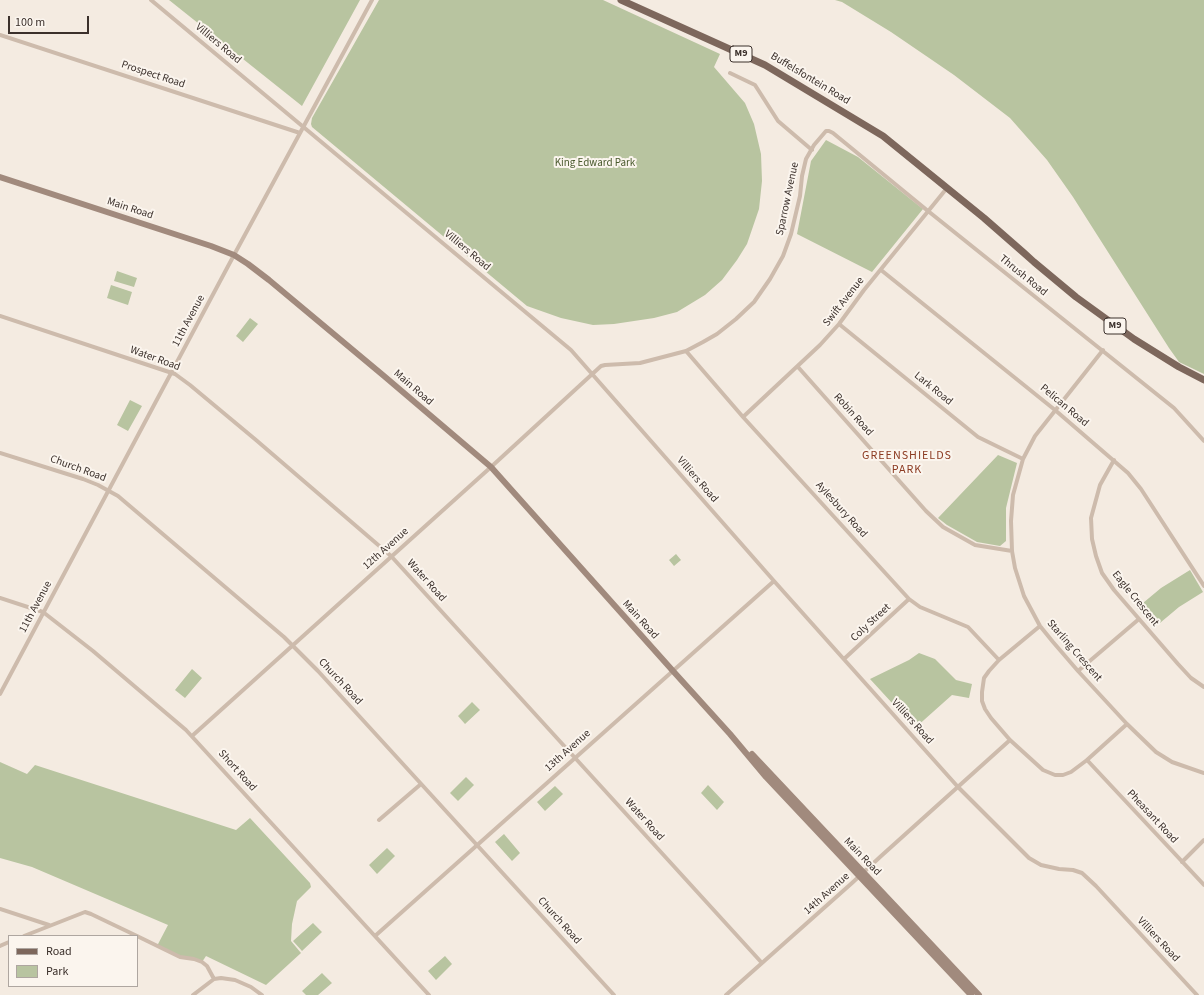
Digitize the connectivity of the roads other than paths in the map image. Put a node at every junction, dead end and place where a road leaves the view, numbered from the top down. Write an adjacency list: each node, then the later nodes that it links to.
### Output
1 (151, 0): 6 (street, Villiers Road)
2 (372, 0): 6 (street, 11th Avenue)
3 (621, 0): 11 (main road, Buffelsfontein Road / M9)
4 (0, 35): 8 (street, Prospect Road)
5 (730, 72): 9 (street)
6 (304, 127): 8 (street, 11th Avenue); 21 (street, Villiers Road)
7 (826, 131): 9 (street, Sparrow Avenue); 12 (street, Thrush Road)
8 (300, 133): 13 (street, 11th Avenue)
9 (812, 150): 18 (street, Sparrow Avenue)
10 (0, 177): 13 (main road, Main Road)
11 (945, 189): 12 (street, Swift Avenue); 22 (main road, Buffelsfontein Road / M9)
12 (928, 211): 14 (street, Swift Avenue); 17 (street, Thrush Road)
13 (234, 255): 20 (street, 11th Avenue); 29 (main road, Main Road)
14 (881, 270): 16 (street, Swift Avenue); 23 (street, Pelican Road)
15 (0, 316): 20 (street, Water Road)
16 (839, 324): 19 (street, Swift Avenue); 27 (street, Lark Road)
17 (1102, 350): 23 (street, Starling Crescent); 25 (street, Thrush Road)
18 (686, 351): 21 (street, Sparrow Avenue); 24 (street, Aylesbury Road)
19 (798, 366): 24 (street, Swift Avenue); 31 (street, Robin Road)
20 (172, 373): 30 (street, 11th Avenue); 32 (street, Water Road)
21 (592, 374): 29 (street, 12th Avenue); 33 (street, Villiers Road)
22 (1204, 380)
23 (1055, 410): 27 (street, Starling Crescent); 28 (street, Pelican Road)
24 (743, 417): 36 (street, Aylesbury Road)
25 (1204, 441)
26 (0, 453): 30 (street, Church Road)
27 (1023, 459): 31 (street, Starling Crescent)
28 (1114, 460): 34 (street, Pelican Road); 38 (street, Eagle Crescent)
29 (491, 467): 32 (street, 12th Avenue); 44 (main road, Main Road)
30 (108, 490): 37 (street, 11th Avenue); 40 (street, Church Road)
31 (1012, 551): 39 (street, Starling Crescent)
32 (391, 556): 40 (street, 12th Avenue); 50 (street, Water Road)
33 (774, 581): 41 (street, Villiers Road); 44 (street, 13th Avenue)
34 (1204, 586)
35 (0, 598): 37 (street, Short Road)
36 (909, 599): 41 (street, Coly Street); 42 (street, Aylesbury Road)
37 (43, 612): 46 (street, 11th Avenue); 48 (street, Short Road)
38 (1139, 619): 43 (street); 45 (street, Eagle Crescent)
39 (1040, 626): 42 (street); 43 (street, Starling Crescent)
40 (292, 646): 48 (street, 12th Avenue); 53 (street, Church Road)
41 (844, 660): 54 (street, Villiers Road)
42 (999, 660): 49 (street)
43 (1078, 671): 47 (street, Starling Crescent)
44 (673, 672): 50 (street, 13th Avenue); 59 (main road, Main Road)
45 (1204, 688)
46 (0, 694)
47 (1127, 724): 51 (street); 52 (street, Starling Crescent)
48 (192, 736): 66 (street, Short Road)
49 (1010, 740): 51 (street); 54 (street, 14th Avenue)
50 (574, 758): 57 (street, 13th Avenue); 67 (street, Water Road)
51 (1087, 760): 58 (street, Pheasant Road)
52 (1204, 773)
53 (421, 784): 55 (street); 57 (street, Church Road)
54 (958, 787): 59 (street, 14th Avenue); 76 (street, Villiers Road)
55 (379, 820)
56 (1204, 840): 58 (street)
57 (478, 845): 66 (street, 13th Avenue); 72 (street, Church Road)
58 (1182, 862): 60 (street, Pheasant Road)
59 (861, 875): 67 (street, 14th Avenue); 74 (main road, Main Road); 75 (main road, Main Road)
60 (1204, 885)
61 (0, 909): 62 (street)
62 (50, 925): 63 (street); 64 (street)
63 (26, 935)
64 (135, 935)
65 (138, 936): 68 (street)
66 (375, 936): 71 (street, Short Road)
67 (762, 963): 73 (street, 14th Avenue)
68 (214, 978): 69 (street); 70 (street)
69 (193, 995)
70 (262, 995)
71 (429, 995)
72 (614, 995)
73 (726, 995)
74 (970, 995)
75 (979, 995)
76 (1197, 995)

